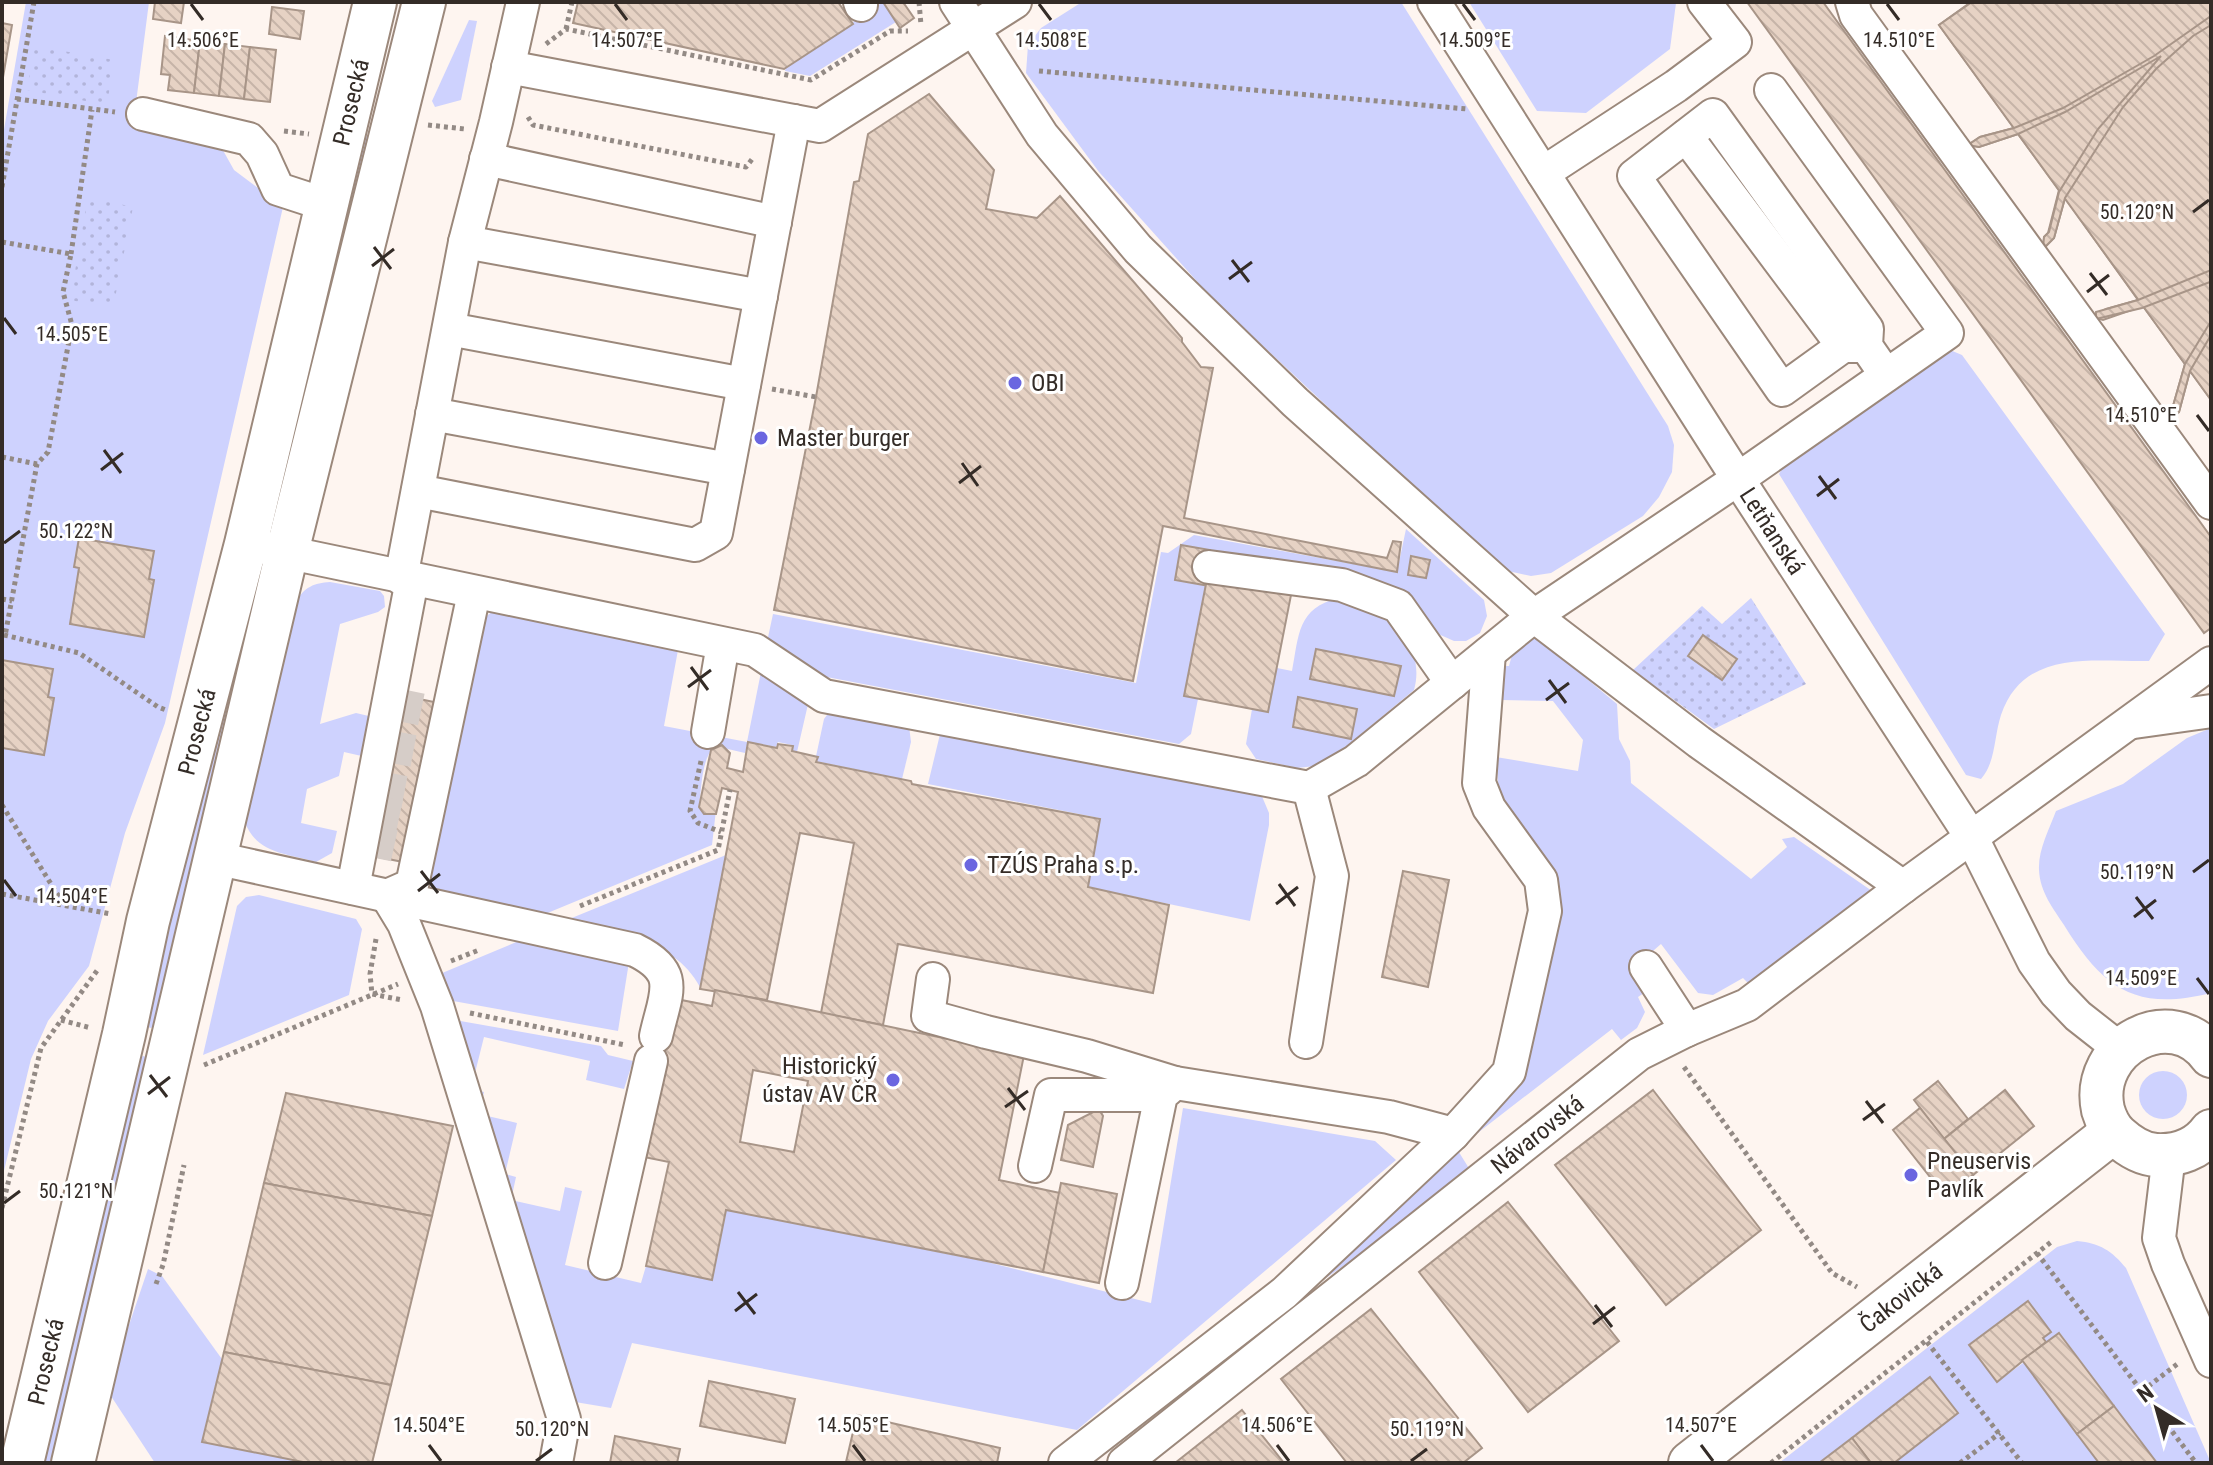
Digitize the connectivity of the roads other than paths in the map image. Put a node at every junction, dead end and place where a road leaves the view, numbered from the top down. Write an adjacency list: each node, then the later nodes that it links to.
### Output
1 (375, 2): 16 (main road, Prosecká)
2 (424, 2): 30 (main road, Prosecká)
3 (523, 2): 10 (street)
4 (956, 2): 9 (street)
5 (1015, 2): 9 (street)
6 (1434, 2): 15 (street, Letňanská)
7 (1704, 2): 15 (street)
8 (1852, 2): 28 (street)
9 (974, 30): 13 (street); 34 (street)
10 (522, 70): 13 (street); 14 (street)
11 (1771, 90): 22 (street)
12 (143, 114): 16 (street)
13 (789, 120): 17 (street)
14 (486, 159): 17 (street); 18 (street)
15 (1543, 173): 26 (street, Letňanská)
16 (327, 205): 29 (main road, Prosecká)
17 (775, 222): 19 (street)
18 (465, 242): 19 (street); 20 (street)
19 (761, 296): 23 (street)
20 (449, 329): 23 (street); 24 (street)
21 (1855, 346): 21 (street); 22 (street)
22 (1886, 375): 26 (street)
23 (744, 384): 25 (street)
24 (432, 414): 25 (street); 27 (street)
25 (728, 469): 27 (street)
26 (1738, 479): 34 (street); 43 (street, Letňanská)
27 (418, 491): 32 (street)
28 (2211, 503)
29 (246, 544): 30 (street); 64 (main road, Prosecká)
30 (287, 552): 32 (street); 44 (main road, Prosecká)
31 (1209, 567): 38 (street)
32 (407, 579): 33 (street); 46 (street)
33 (474, 593): 35 (street); 47 (street)
34 (1534, 616): 36 (street); 45 (street)
35 (723, 644): 41 (street); 42 (street)
36 (1489, 653): 38 (street); 57 (street)
37 (2211, 663): 40 (street, Návarovská)
38 (1452, 683): 42 (street)
39 (2211, 711): 40 (street)
40 (2131, 722): 43 (street, Návarovská)
41 (708, 732)
42 (1309, 788): 51 (street)
43 (1972, 838): 45 (street, Návarovská); 52 (street, Letňanská)
44 (215, 858): 46 (street); 63 (main road, Prosecká)
45 (1903, 887): 50 (street, Návarovská)
46 (353, 888): 47 (street)
47 (387, 896): 60 (street); 65 (street)
48 (1646, 967): 50 (street)
49 (933, 979): 54 (street)
50 (1687, 1030): 67 (street, Návarovská)
51 (1306, 1042)
52 (2120, 1049): 53 (main road); 56 (main road)
53 (2210, 1052)
54 (1168, 1089): 57 (street); 59 (street); 61 (street)
55 (2211, 1131): 58 (main road)
56 (2113, 1132): 58 (main road); 68 (main road, Čakovická)
57 (1453, 1134): 66 (street)
58 (2169, 1155): 62 (street)
59 (1035, 1166)
60 (605, 1263)
61 (1122, 1283)
62 (2196, 1361)
63 (77, 1460)
64 (22, 1463)
65 (556, 1463)
66 (1065, 1463)
67 (1124, 1463)
68 (1690, 1463)

